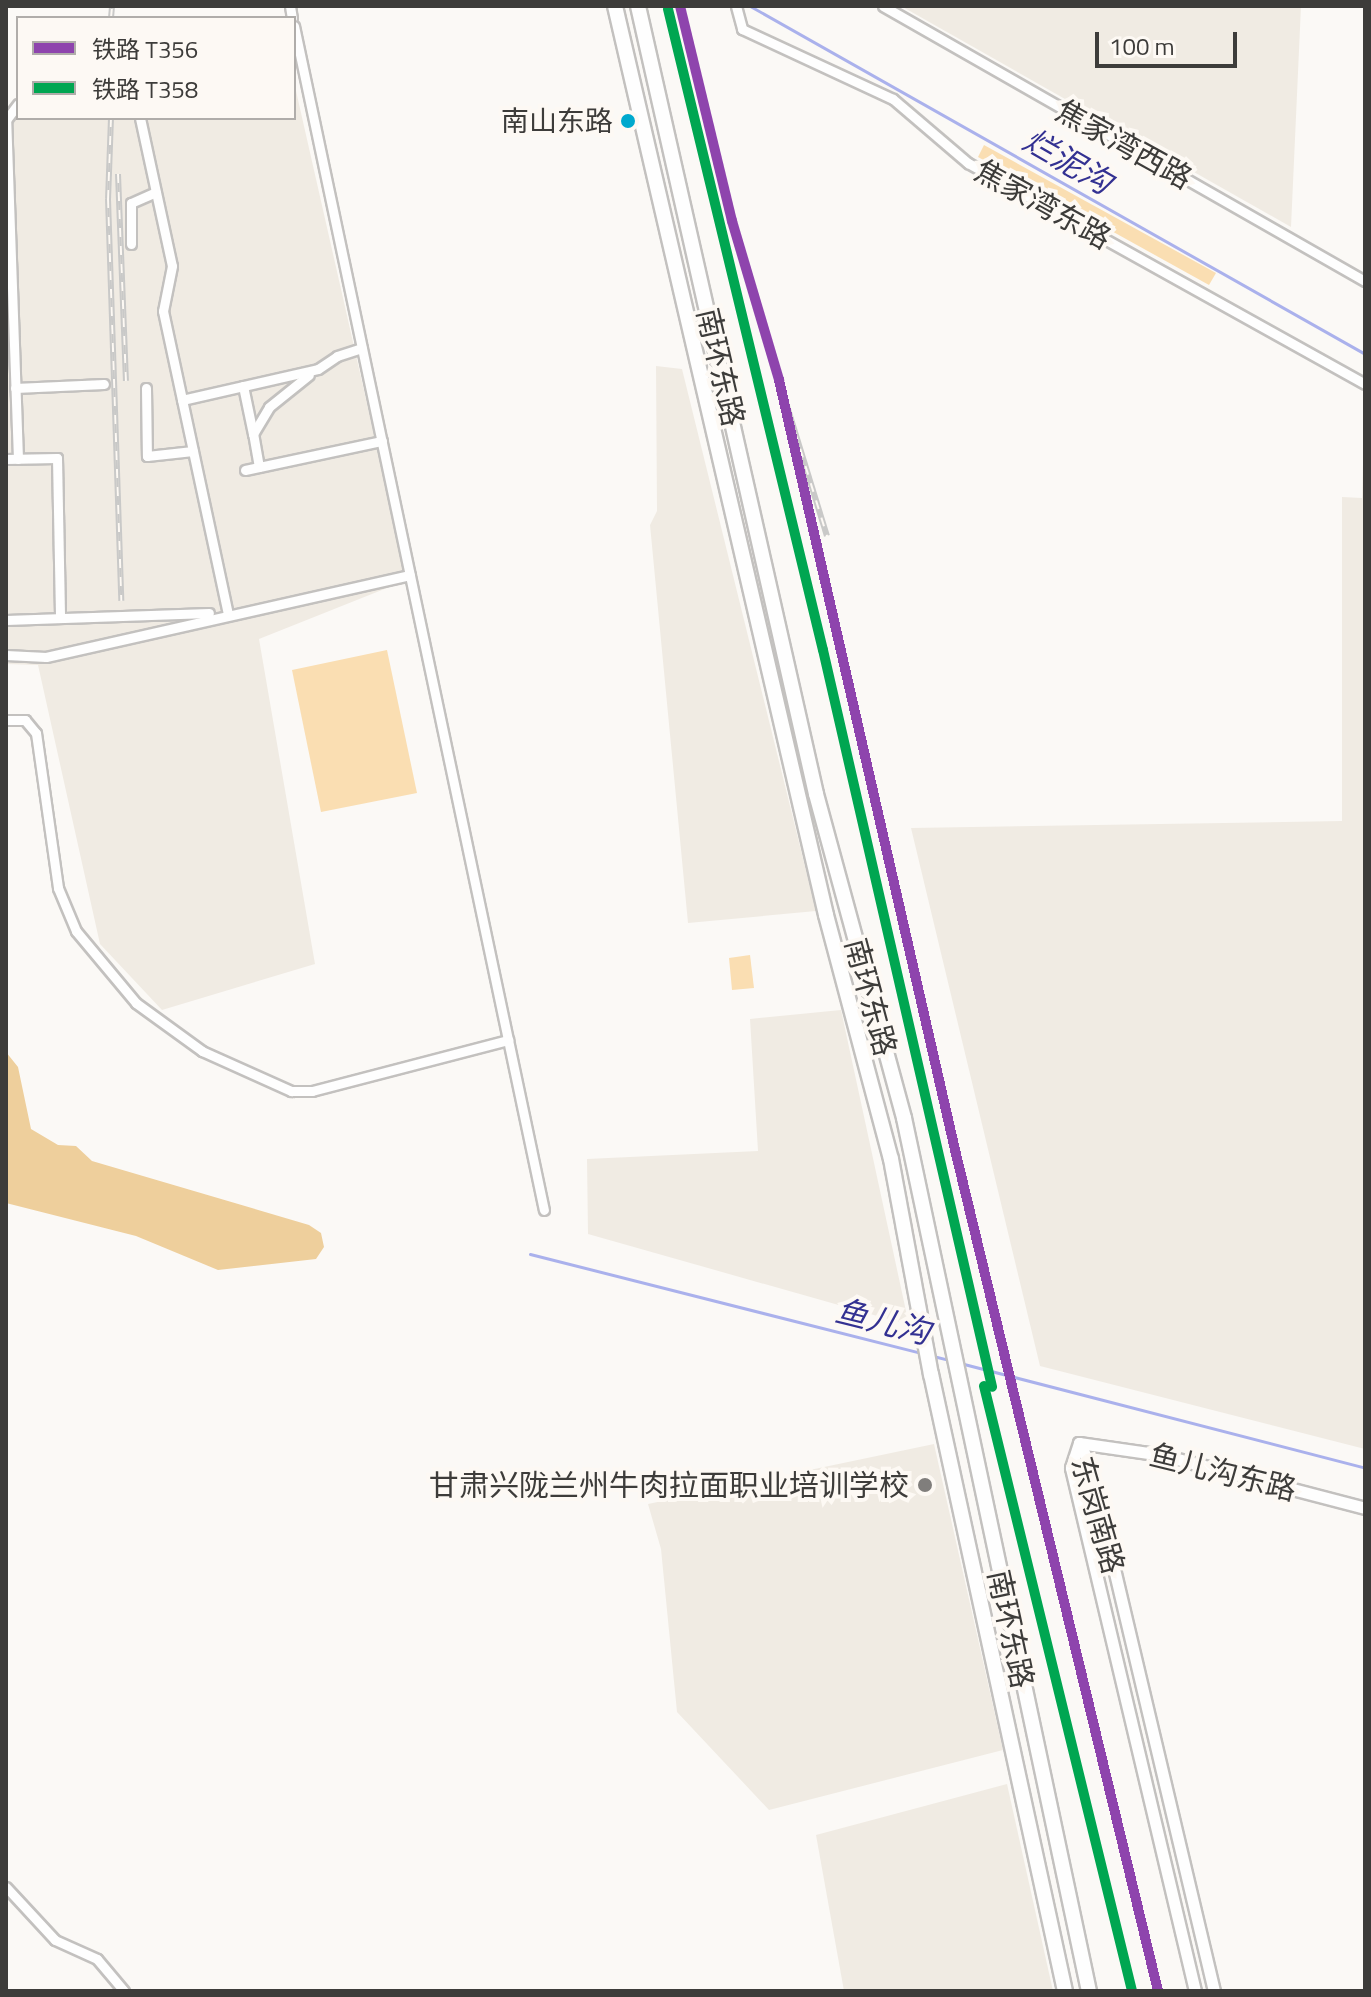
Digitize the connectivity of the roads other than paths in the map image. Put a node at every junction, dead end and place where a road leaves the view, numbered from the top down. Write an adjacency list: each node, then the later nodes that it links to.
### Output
1 (615, 6): 34 (highway, 南环东路)
2 (638, 6): 33 (highway, 南环东路)
3 (883, 6): 10 (street, 焦家湾西路)
4 (737, 9): 14 (street, 焦家湾东路)
5 (298, 62): 11 (street)
6 (16, 107): 16 (street)
7 (140, 120): 8 (street)
8 (156, 192): 9 (street); 18 (street)
9 (131, 244)
10 (1365, 281)
11 (362, 348): 12 (street); 20 (street)
12 (318, 369): 15 (street); 19 (street)
13 (104, 384): 16 (street)
14 (1365, 384)
15 (243, 386): 18 (street); 19 (street)
16 (15, 388): 23 (street)
17 (146, 388): 21 (street)
18 (182, 400): 21 (street)
19 (253, 434): 24 (street)
20 (382, 441): 24 (street); 26 (street)
21 (193, 451): 27 (street)
22 (6, 459): 23 (street)
23 (18, 459): 28 (street)
24 (259, 467): 25 (street)
25 (245, 470)
26 (410, 575): 27 (street); 32 (street)
27 (228, 613): 28 (street); 30 (street)
28 (60, 618): 29 (street)
29 (6, 620)
30 (6, 655)
31 (6, 720): 32 (street)
32 (508, 1040): 35 (street)
33 (904, 1118): 34 (highway); 41 (highway, 南环东路)
34 (882, 1123): 40 (highway, 南环东路)
35 (544, 1210)
36 (1079, 1443): 37 (street, 鱼儿沟东路); 42 (street, 东岗南路); 43 (street, 东岗南路)
37 (1365, 1508)
38 (6, 1887): 39 (street)
39 (124, 1991)
40 (1065, 1991)
41 (1089, 1991)
42 (1195, 1991)
43 (1214, 1991)

